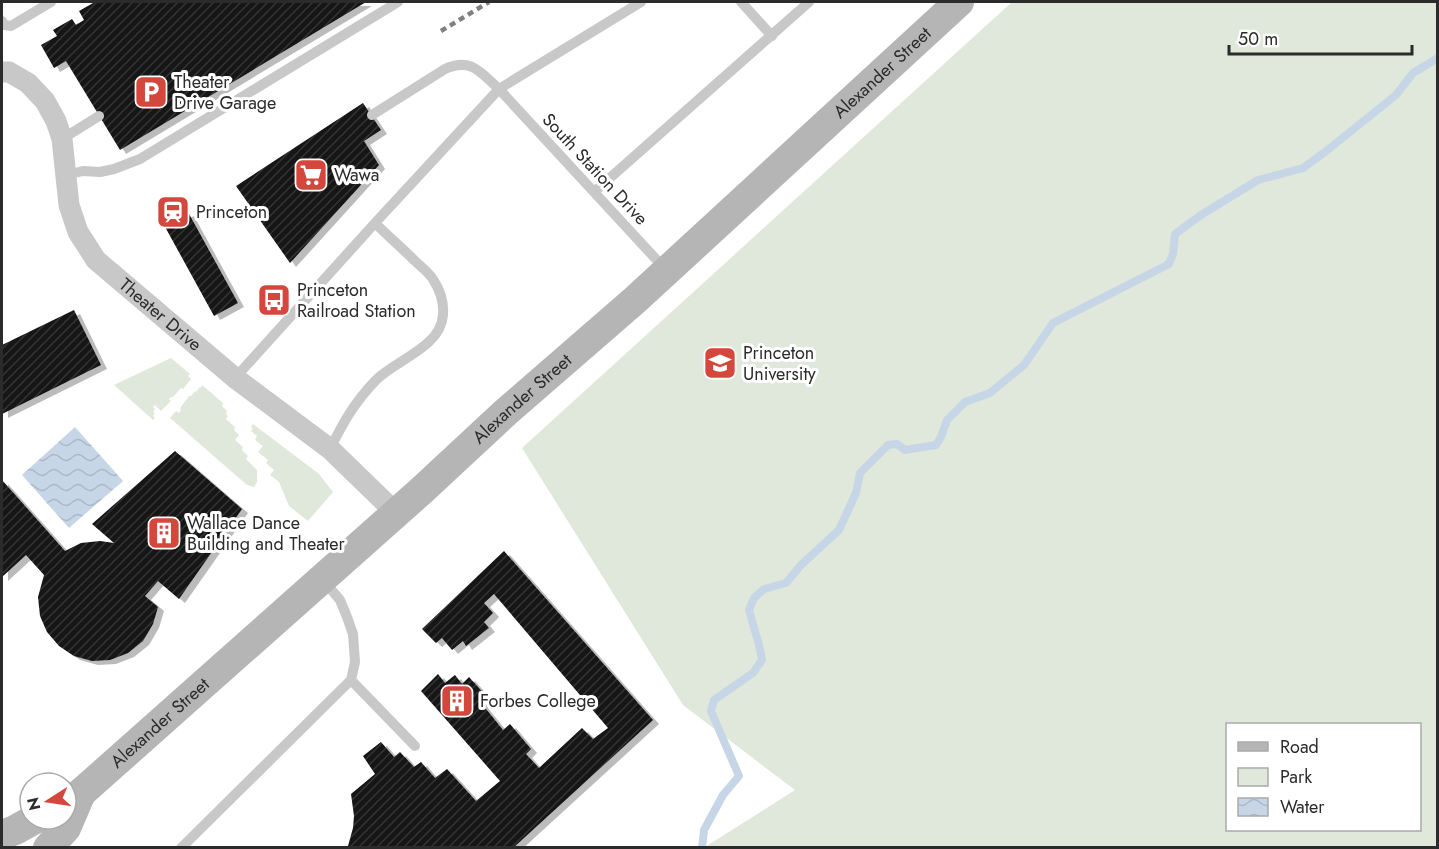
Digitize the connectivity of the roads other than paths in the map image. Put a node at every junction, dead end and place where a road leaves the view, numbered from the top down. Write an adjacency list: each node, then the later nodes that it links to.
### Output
1 (51, 2): 7 (lane)
2 (398, 2): 14 (lane)
3 (641, 2): 10 (lane)
4 (741, 2): 8 (lane)
5 (809, 2): 8 (lane)
6 (958, 2): 17 (main road, Alexander Street)
7 (2, 21)
8 (772, 36): 15 (lane)
9 (2, 72): 13 (street, Theater Drive)
10 (499, 89): 11 (lane, South Station Drive); 15 (lane, South Station Drive); 16 (lane)
11 (372, 115)
12 (99, 116): 13 (lane)
13 (62, 139): 14 (street, Theater Drive)
14 (66, 175): 18 (street, Theater Drive)
15 (594, 192): 17 (lane, South Station Drive)
16 (375, 223): 18 (lane); 19 (lane)
17 (666, 271): 20 (main road, Alexander Street)
18 (235, 378): 19 (street, Theater Drive)
19 (330, 449): 20 (street, Theater Drive)
20 (396, 513): 21 (main road, Alexander Street)
21 (322, 579): 22 (lane); 24 (main road, Alexander Street)
22 (351, 680): 23 (lane); 29 (lane)
23 (415, 746)
24 (78, 793)
25 (18, 828): 27 (main road)
26 (63, 831): 28 (main road, Alexander Street)
27 (2, 835)
28 (48, 848)
29 (180, 848)

